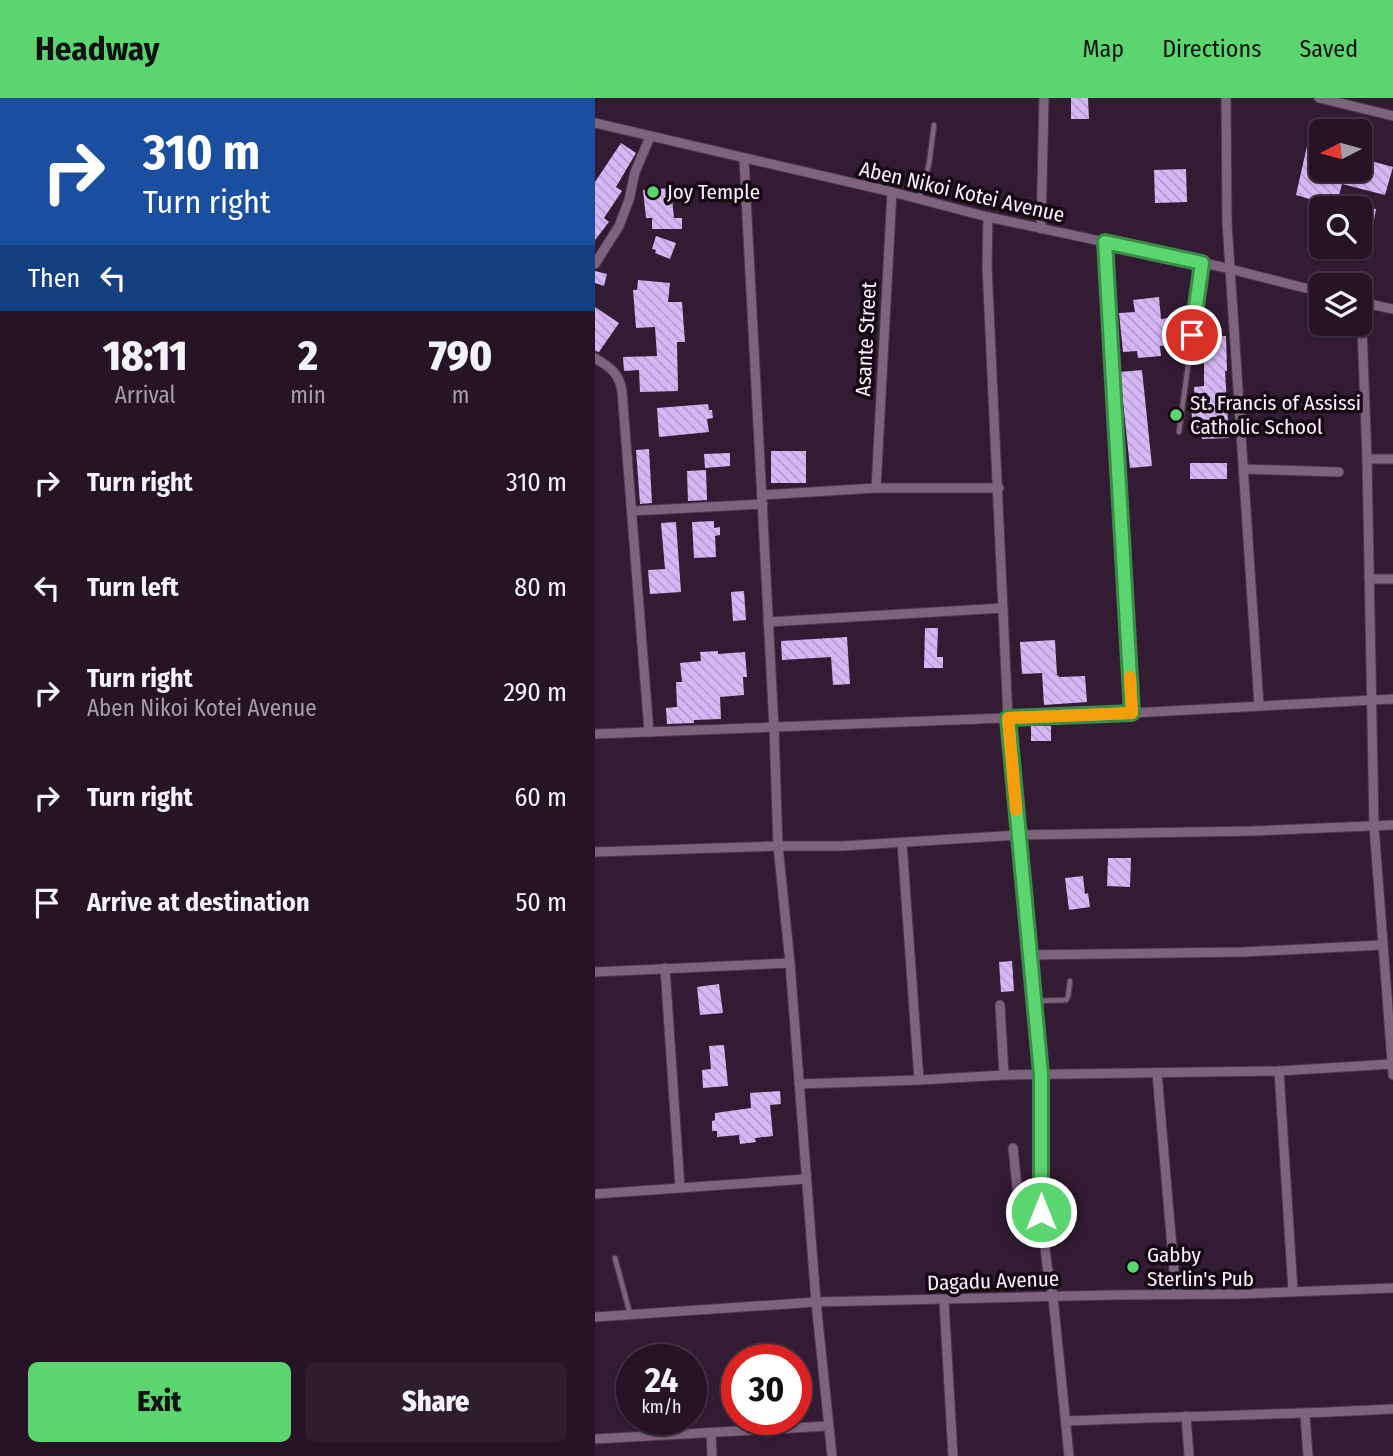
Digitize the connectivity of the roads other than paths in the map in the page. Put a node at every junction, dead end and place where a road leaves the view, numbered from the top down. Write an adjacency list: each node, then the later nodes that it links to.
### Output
1 (1044, 98): 13 (street)
2 (1226, 98): 17 (street)
3 (1319, 98): 4 (street)
4 (1338, 100): 5 (street)
5 (1393, 116)
6 (595, 123): 8 (street, Aben Nikoi Kotei Avenue)
7 (934, 125): 11 (lane)
8 (650, 137): 9 (street, Aben Nikoi Kotei Avenue); 16 (street)
9 (744, 159): 10 (street, Aben Nikoi Kotei Avenue); 30 (street)
10 (892, 192): 11 (street, Aben Nikoi Kotei Avenue); 28 (street, Asante Street)
11 (919, 199): 12 (street, Aben Nikoi Kotei Avenue)
12 (988, 217): 13 (street, Aben Nikoi Kotei Avenue); 29 (street)
13 (1041, 229): 14 (street, Aben Nikoi Kotei Avenue)
14 (1105, 242): 15 (street, Aben Nikoi Kotei Avenue); 39 (street)
15 (1202, 263): 17 (street, Aben Nikoi Kotei Avenue); 23 (lane)
16 (595, 264)
17 (1231, 270): 18 (street, Aben Nikoi Kotei Avenue); 26 (street)
18 (1309, 289)
19 (1372, 305): 20 (street)
20 (1393, 309)
21 (1362, 336): 24 (street)
22 (595, 358): 31 (street)
23 (1179, 432)
24 (1367, 458): 25 (street); 32 (street)
25 (1393, 459)
26 (1244, 469): 27 (street); 38 (street)
27 (1339, 472)
28 (876, 488): 29 (street); 30 (street)
29 (999, 488): 34 (street)
30 (763, 500): 31 (street); 35 (street)
31 (632, 511): 42 (street)
32 (1369, 579): 33 (street); 36 (street)
33 (1393, 579)
34 (1003, 608): 35 (street); 40 (street)
35 (768, 622): 41 (street)
36 (1371, 699): 37 (street); 38 (street); 45 (street)
37 (1393, 699)
38 (1259, 705): 39 (street)
39 (1132, 713): 40 (street)
40 (1008, 718): 41 (street); 46 (street)
41 (774, 728): 42 (street); 48 (street)
42 (649, 732): 43 (street)
43 (595, 734)
44 (1393, 825): 45 (street)
45 (1374, 826): 46 (street); 50 (street)
46 (1019, 835): 47 (street); 51 (street)
47 (902, 843): 48 (street); 64 (street)
48 (778, 846): 49 (street); 52 (street)
49 (595, 852)
50 (1383, 945): 51 (street); 58 (street)
51 (1028, 955): 56 (street)
52 (790, 963): 53 (street); 65 (street)
53 (665, 968): 54 (street); 68 (street)
54 (595, 972)
55 (1070, 981): 56 (lane)
56 (1033, 1001): 62 (street)
57 (1000, 1005): 61 (street)
58 (1392, 1064): 59 (street); 63 (street)
59 (1279, 1071): 60 (street); 73 (street)
60 (1157, 1073): 62 (street); 74 (street)
61 (1004, 1074): 62 (street); 64 (street)
62 (1041, 1074): 70 (street)
63 (1393, 1075)
64 (919, 1080): 65 (street)
65 (799, 1084): 67 (street)
66 (1013, 1148): 70 (street)
67 (806, 1179): 68 (street); 77 (street)
68 (680, 1188): 69 (street)
69 (595, 1194)
70 (1041, 1212): 75 (street)
71 (615, 1258): 78 (lane)
72 (1393, 1288): 73 (street, Dagadu Avenue)
73 (1293, 1291): 74 (street, Dagadu Avenue)
74 (1176, 1294): 75 (street, Dagadu Avenue)
75 (1053, 1297): 76 (street, Dagadu Avenue); 83 (street)
76 (944, 1301): 77 (street, Dagadu Avenue); 89 (street)
77 (815, 1302): 78 (street, Dagadu Avenue); 84 (street)
78 (630, 1315): 79 (street, Dagadu Avenue)
79 (595, 1317)
80 (1393, 1409): 81 (street)
81 (1305, 1415): 82 (street); 92 (street)
82 (1186, 1416): 83 (street); 91 (street)
83 (1067, 1421): 90 (street)
84 (828, 1426): 85 (street); 88 (street)
85 (711, 1433): 86 (street); 87 (street)
86 (595, 1439)
87 (712, 1456)
88 (832, 1456)
89 (953, 1456)
90 (1069, 1456)
91 (1189, 1456)
92 (1308, 1456)

